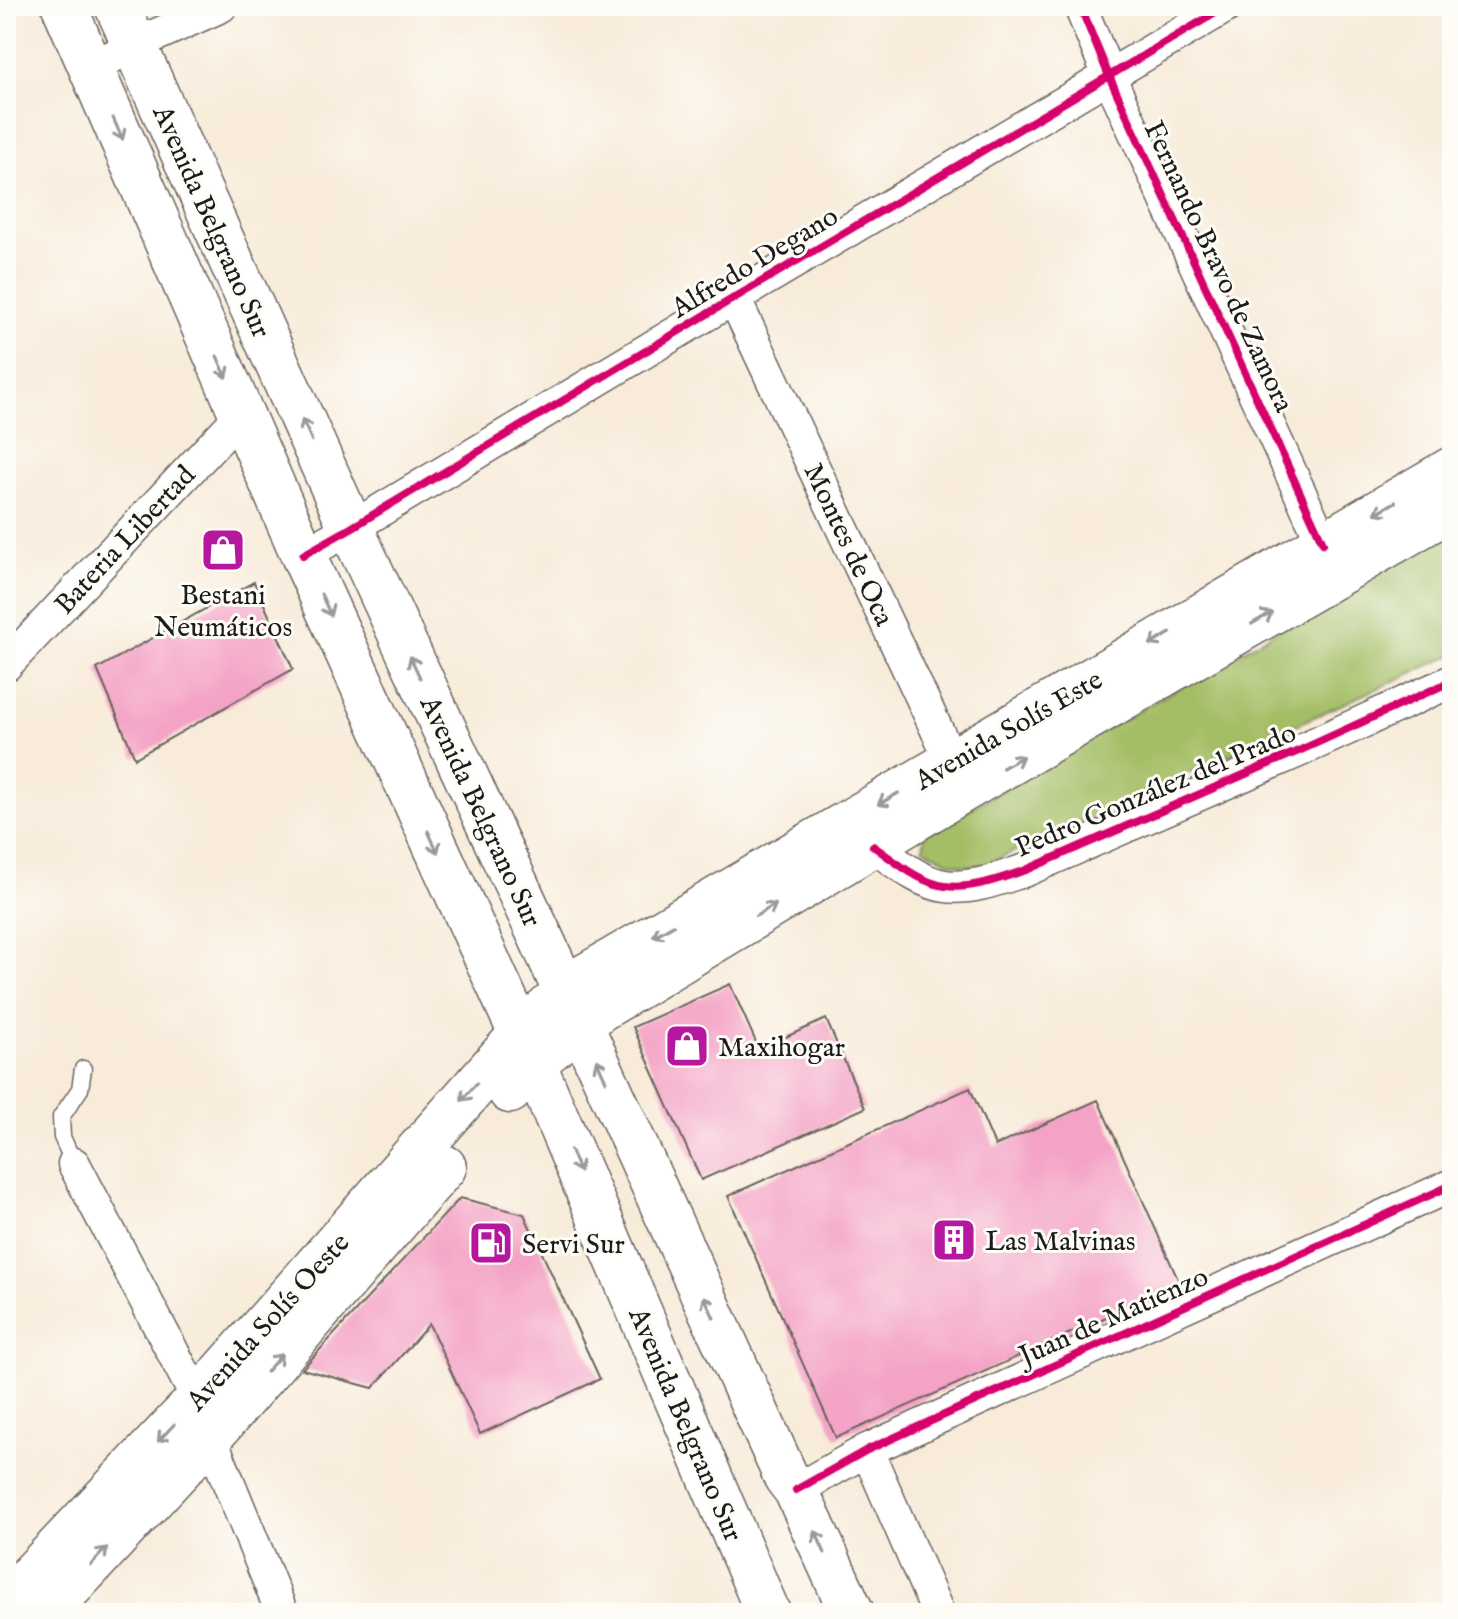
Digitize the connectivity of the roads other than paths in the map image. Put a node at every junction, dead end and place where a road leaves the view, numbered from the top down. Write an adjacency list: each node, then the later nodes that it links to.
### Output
1 (64, 6): 7 (main road, Avenida Belgrano Sur)
2 (117, 6): 6 (main road, Avenida Belgrano Sur)
3 (221, 6): 6 (street)
4 (1080, 6): 8 (street, Fernando Bravo de Zamora)
5 (1227, 6): 8 (street, Alfredo Degano)
6 (134, 45): 7 (street); 13 (main road, Avenida Belgrano Sur, one-way to 6)
7 (91, 68): 10 (main road, Avenida Belgrano Sur, one-way to 10)
8 (1109, 76): 9 (street, Alfredo Degano); 14 (street, Fernando Bravo de Zamora)
9 (734, 298): 13 (street, Alfredo Degano); 18 (street, Montes de Oca)
10 (243, 413): 15 (main road, Avenida Belgrano Sur); 16 (street, Bateria Libertad)
11 (1452, 469): 14 (main road, Avenida Solís Este, one-way to 14)
12 (1452, 508): 18 (main road, Avenida Solís Este, one-way to 12)
13 (351, 528): 15 (street, Alfredo Degano); 20 (main road, Avenida Belgrano Sur, one-way to 13)
14 (1323, 543): 18 (main road, Avenida Solís Este, one-way to 18)
15 (303, 555): 21 (main road, Avenida Belgrano Sur, one-way to 21)
16 (6, 665)
17 (1452, 681): 19 (street, Pedro González del Prado)
18 (958, 775): 19 (main road, Avenida Solís Este); 20 (main road, Avenida Solís Este, one-way to 20)
19 (873, 846): 20 (main road, Avenida Solís Este, one-way to 19)
20 (573, 1008): 21 (main road, Avenida Solís Oeste); 27 (main road, Avenida Belgrano Sur, one-way to 20)
21 (527, 1048): 25 (main road, Avenida Solís Oeste); 28 (main road, Avenida Belgrano Sur, one-way to 28)
22 (83, 1069): 23 (lane)
23 (74, 1164): 25 (street)
24 (1452, 1185): 26 (street, Juan de Matienzo)
25 (204, 1418): 29 (main road, Avenida Solís Oeste, one-way to 29); 30 (main road, Avenida Solís Oeste, one-way to 25); 31 (street)
26 (867, 1450): 27 (street, Juan de Matienzo); 34 (street)
27 (791, 1483): 28 (main road); 33 (main road, Avenida Belgrano Sur, one-way to 27)
28 (721, 1504): 32 (main road, Avenida Belgrano Sur)
29 (6, 1602)
30 (46, 1613)
31 (282, 1613)
32 (768, 1613)
33 (852, 1613)
34 (938, 1613)

